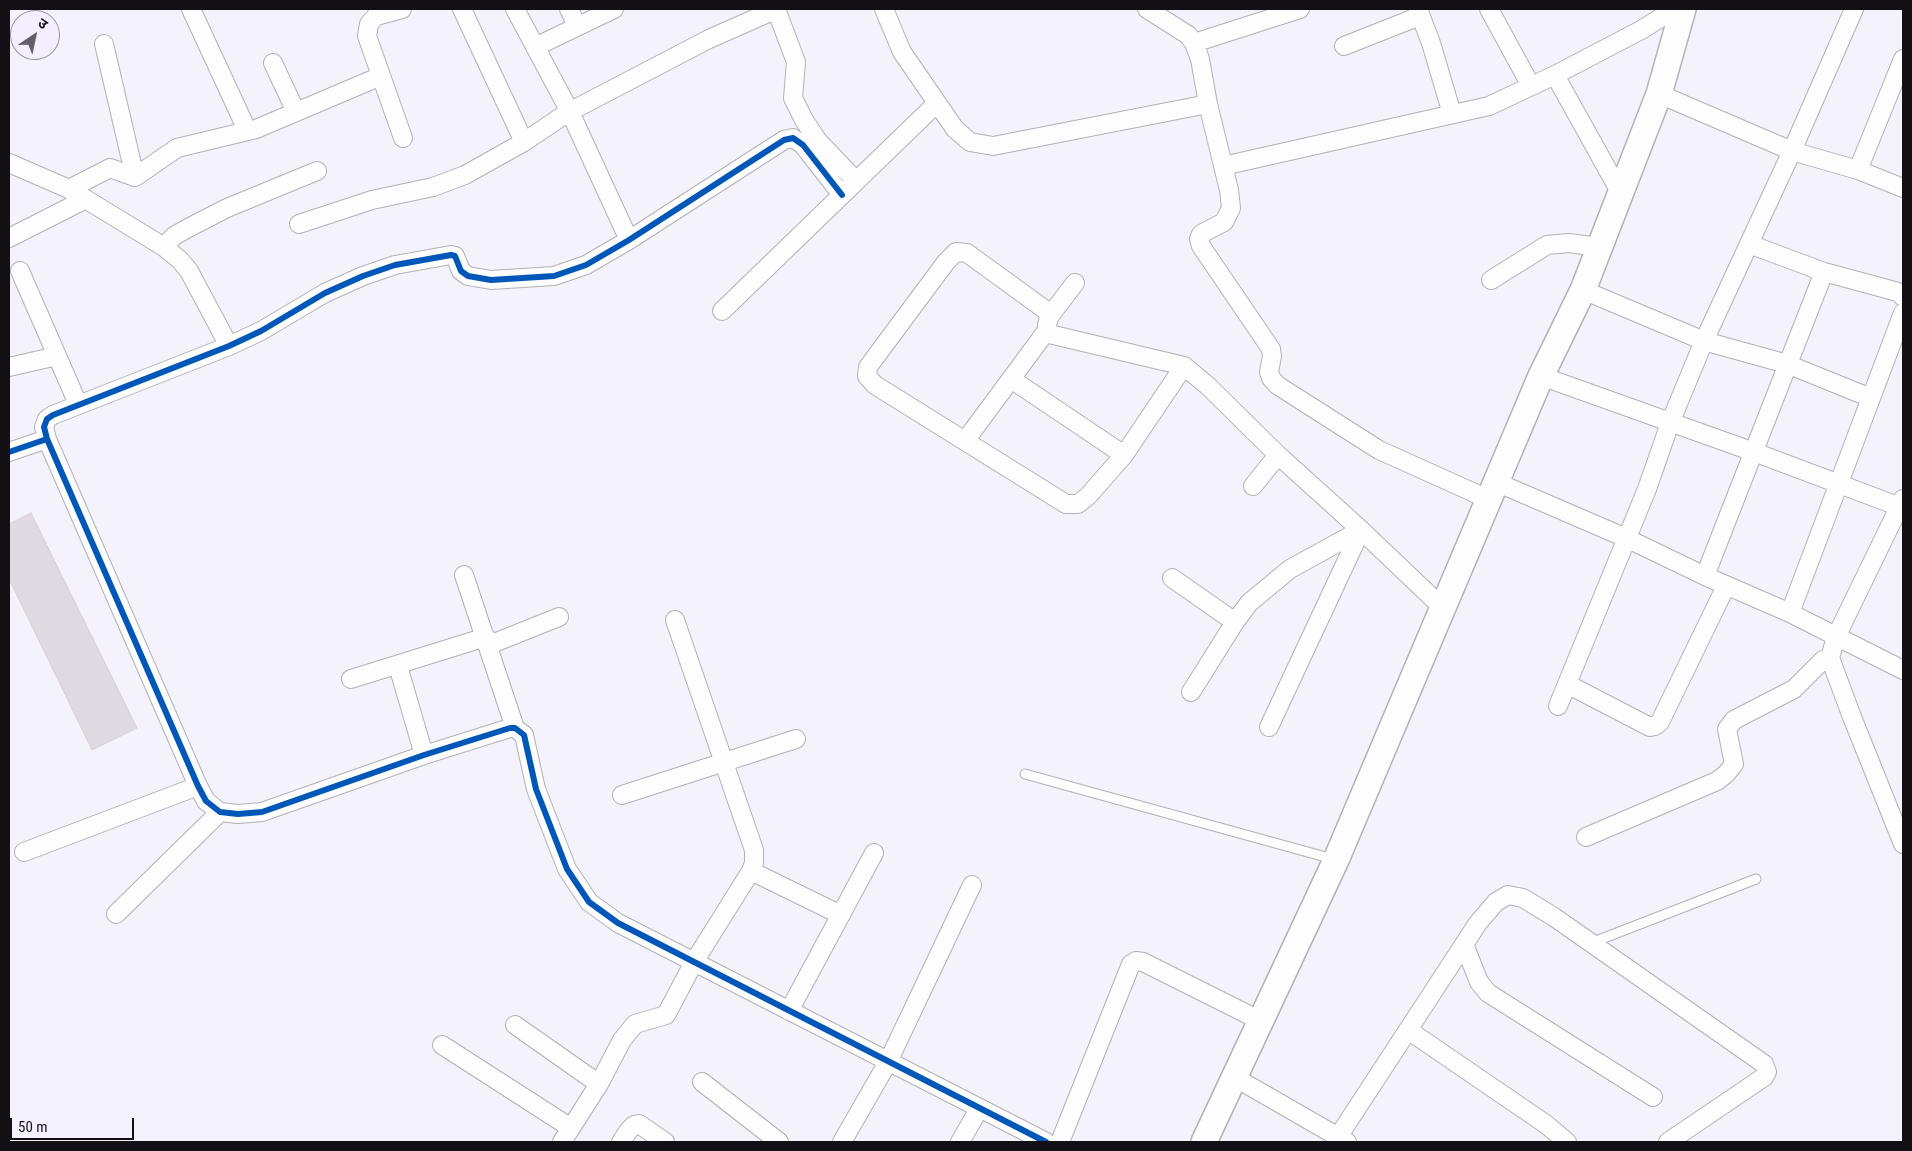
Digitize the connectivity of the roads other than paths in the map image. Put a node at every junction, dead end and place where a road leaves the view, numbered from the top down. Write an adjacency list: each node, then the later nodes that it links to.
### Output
1 (191, 9): 31 (street)
2 (402, 9): 23 (street)
3 (462, 9): 33 (street)
4 (515, 9): 19 (street)
5 (569, 9): 15 (street)
6 (614, 9): 15 (street)
7 (776, 9): 29 (street); 40 (street)
8 (884, 9): 26 (street)
9 (1147, 9): 16 (street)
10 (1300, 9): 16 (street)
11 (1489, 9): 24 (street)
12 (1854, 9): 34 (street)
13 (1419, 12): 18 (street); 30 (street)
14 (1681, 12): 22 (street); 25 (main road)
15 (577, 26): 19 (street)
16 (1194, 43): 27 (street)
17 (104, 44): 39 (street)
18 (1344, 46)
19 (535, 47): 29 (street)
20 (1903, 59): 37 (street)
21 (273, 64): 28 (street)
22 (1555, 75): 24 (street); 43 (street)
23 (381, 76): 28 (street); 32 (street)
24 (1531, 86): 30 (street)
25 (1659, 94): 34 (street); 43 (main road)
26 (936, 104): 27 (street); 40 (street)
27 (1208, 104): 36 (street)
28 (296, 112): 31 (street)
29 (570, 112): 33 (street); 48 (street)
30 (1452, 114): 36 (street)
31 (247, 130): 39 (street)
32 (403, 138)
33 (524, 142): 46 (street)
34 (1792, 151): 37 (street); 49 (street)
35 (10, 166): 42 (street)
36 (1223, 166): 81 (street)
37 (1858, 170): 41 (street)
38 (317, 171): 51 (street)
39 (135, 177): 42 (street)
40 (856, 181): 44 (street)
41 (1903, 188)
42 (69, 189): 45 (street)
43 (1620, 192): 50 (main road)
44 (842, 195): 48 (street); 58 (street)
45 (86, 199): 47 (street); 51 (street)
46 (299, 224)
47 (9, 238)
48 (629, 240): 63 (street)
49 (1749, 244): 53 (street); 62 (street)
50 (1598, 247): 54 (street); 57 (main road)
51 (164, 248): 63 (street)
52 (20, 271): 64 (street)
53 (1824, 272): 56 (street); 65 (street)
54 (1491, 280)
55 (1075, 283): 60 (street)
56 (1902, 289)
57 (1582, 290): 62 (street); 68 (main road)
58 (722, 311)
59 (1903, 313): 70 (street)
60 (1051, 314): 61 (street); 74 (street)
61 (1045, 333): 66 (street); 69 (street)
62 (1704, 341): 65 (street); 72 (street)
63 (229, 346): 71 (street)
64 (57, 356): 67 (street); 71 (street)
65 (1787, 364): 70 (street); 76 (street)
66 (1184, 366): 77 (street); 78 (street)
67 (9, 367)
68 (1541, 376): 72 (street); 81 (main road)
69 (1011, 379): 74 (street); 77 (street)
70 (1871, 398): 79 (street)
71 (78, 404): 73 (street)
72 (1670, 423): 76 (street); 84 (street)
73 (47, 439): 75 (street); 109 (street)
74 (965, 441): 77 (street)
75 (9, 452)
76 (1754, 452): 79 (street); 86 (street)
77 (1124, 455)
78 (1278, 455): 80 (street); 83 (street)
79 (1839, 484): 82 (street); 90 (street)
80 (1253, 486)
81 (1492, 490): 84 (street); 89 (main road)
82 (1902, 504): 94 (street)
83 (1361, 530): 89 (street); 93 (street); 103 (street)
84 (1626, 538): 86 (street); 100 (street)
85 (464, 575): 95 (street)
86 (1705, 576): 88 (street)
87 (1172, 578): 93 (street)
88 (1726, 586): 90 (street); 100 (street)
89 (1444, 609): 117 (main road)
90 (1790, 613): 94 (street)
91 (559, 617): 95 (street)
92 (675, 620): 107 (street)
93 (1235, 622): 101 (street)
94 (1836, 637): 96 (street); 98 (street)
95 (487, 641): 97 (street); 104 (street)
96 (1830, 658): 111 (street); 113 (street)
97 (398, 666): 99 (street); 106 (street)
98 (1903, 670)
99 (351, 679)
100 (1567, 684): 102 (street)
101 (1191, 692)
102 (1558, 706)
103 (1269, 727)
104 (515, 728): 106 (street); 125 (street)
105 (796, 739): 107 (street)
106 (424, 755): 112 (street)
107 (723, 763): 110 (street); 118 (street)
108 (1025, 774): 117 (lane)
109 (198, 786): 112 (street); 115 (street)
110 (622, 795)
111 (1897, 809): 114 (street)
112 (220, 812): 121 (street)
113 (1586, 837)
114 (1903, 844)
115 (24, 852)
116 (874, 853): 122 (street)
117 (1336, 860): 127 (main road)
118 (751, 872): 122 (street); 125 (street)
119 (1756, 879): 123 (lane)
120 (972, 885): 131 (street)
121 (116, 914)
122 (841, 915): 126 (street)
123 (1592, 943): 124 (street); 148 (street)
124 (1464, 944): 129 (street); 135 (street)
125 (694, 962): 126 (street); 134 (street)
126 (789, 1011): 131 (street)
127 (1261, 1021): 132 (main road); 145 (street)
128 (514, 1025): 134 (street)
129 (1408, 1030): 138 (street); 147 (street)
130 (442, 1046): 137 (street)
131 (888, 1062): 136 (street); 142 (street)
132 (1234, 1077): 138 (street); 146 (main road)
133 (702, 1082): 141 (street)
134 (599, 1084): 137 (street)
135 (1652, 1097)
136 (979, 1109): 143 (street); 144 (street)
137 (566, 1135)
138 (1342, 1140)
139 (621, 1142): 140 (street)
140 (665, 1142)
141 (779, 1142)
142 (842, 1142)
143 (960, 1142)
144 (1046, 1142)
145 (1060, 1142)
146 (1204, 1142)
147 (1567, 1142)
148 (1668, 1142)

